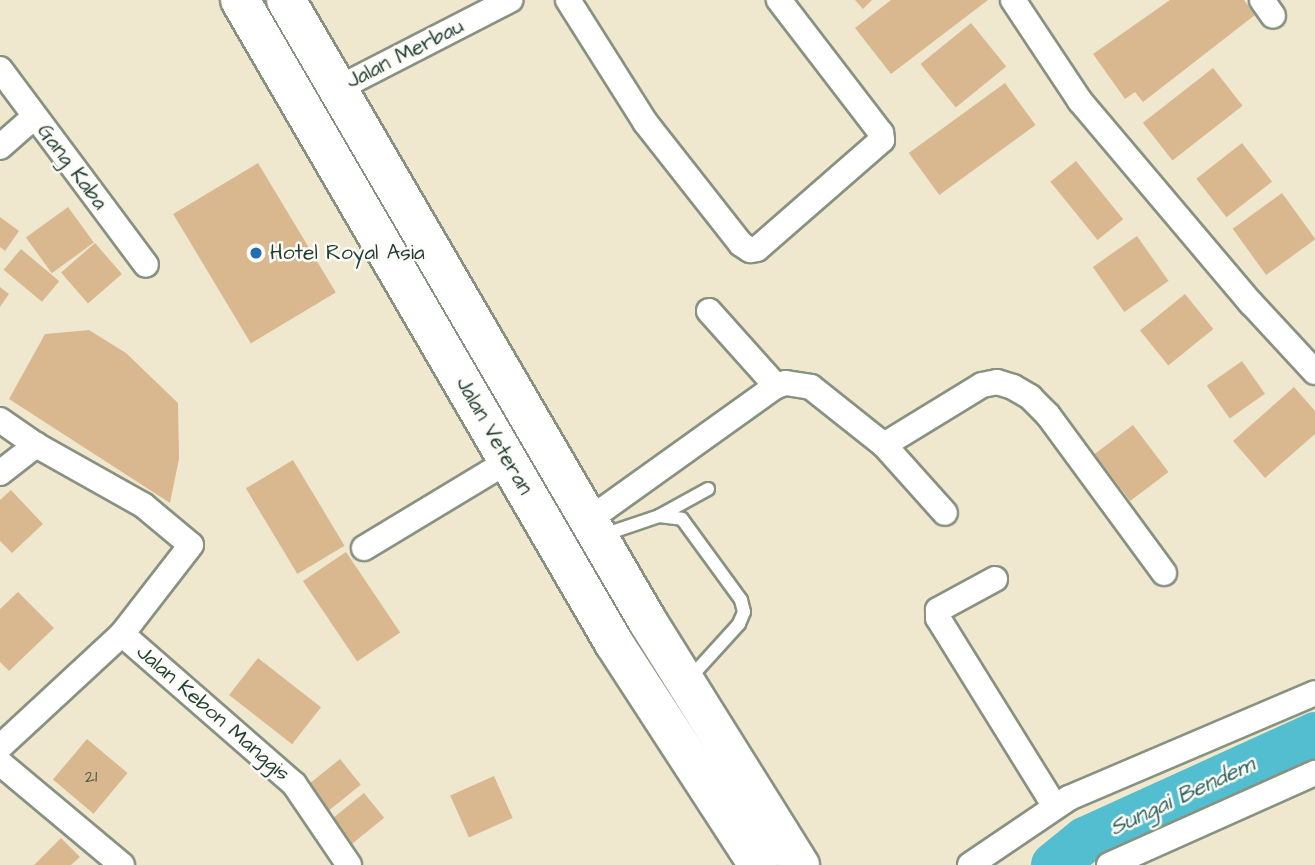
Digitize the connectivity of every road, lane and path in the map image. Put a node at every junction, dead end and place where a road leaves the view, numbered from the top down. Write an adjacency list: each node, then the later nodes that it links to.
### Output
1 (240, 0): 18 (highway, Jalan Veteran)
2 (286, 0): 8 (highway, Jalan Veteran)
3 (510, 0): 8 (street, Jalan Merbau)
4 (568, 0): 5 (street)
5 (779, 0)
6 (1013, 0): 13 (street)
7 (0, 69): 9 (street, Gang Kaba)
8 (337, 89): 23 (highway, Jalan Veteran)
9 (34, 117): 10 (street); 11 (street, Gang Kaba)
10 (0, 147)
11 (146, 265)
12 (709, 311): 14 (street)
13 (1315, 372)
14 (776, 386): 17 (street); 23 (street)
15 (0, 420): 16 (street)
16 (36, 445): 19 (street); 27 (street, Jalan Kebon Manggis)
17 (884, 445): 21 (street); 25 (street)
18 (508, 461): 24 (street); 36 (highway, Jalan Veteran)
19 (0, 473)
20 (708, 489): 22 (lane)
21 (945, 513)
22 (659, 516): 23 (lane); 28 (lane)
23 (595, 528): 28 (highway, Jalan Veteran)
24 (364, 548)
25 (1164, 573)
26 (995, 579): 33 (street)
27 (121, 634): 30 (street, Jalan Kebon Manggis); 35 (street, Jalan Kebon Manggis)
28 (686, 682): 37 (highway, Jalan Veteran)
29 (1315, 693): 33 (street)
30 (0, 747)
31 (0, 763): 34 (street)
32 (1315, 773): 39 (street)
33 (1055, 807): 38 (street)
34 (122, 865)
35 (349, 865)
36 (758, 865)
37 (800, 865)
38 (970, 865)
39 (1109, 865)

